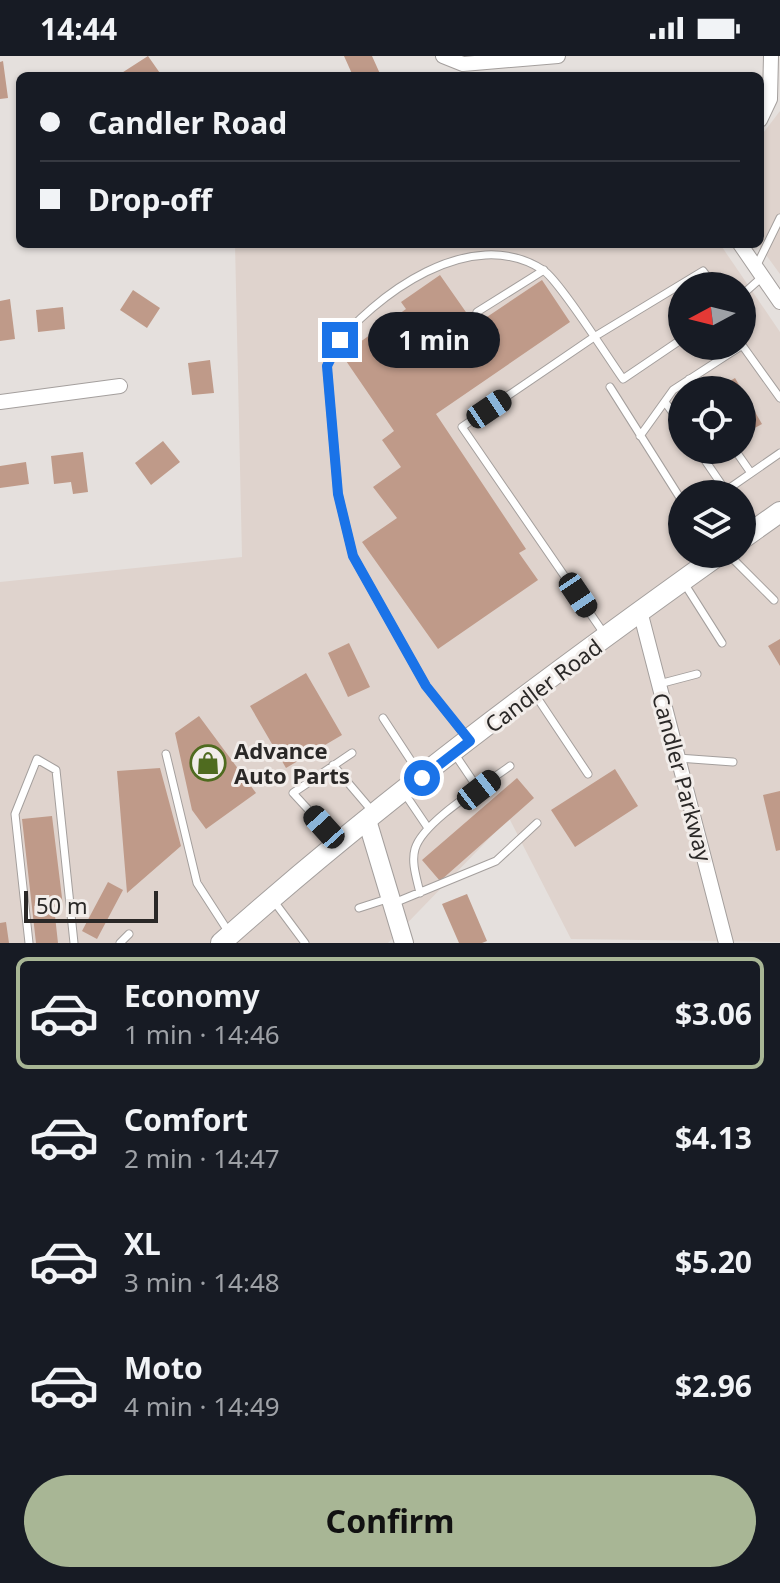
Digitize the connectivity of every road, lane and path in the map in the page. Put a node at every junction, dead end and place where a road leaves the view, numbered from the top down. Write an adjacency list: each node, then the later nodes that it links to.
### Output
1 (443, 56): 2 (street)
2 (558, 56)
3 (771, 56): 4 (street)
4 (764, 112)
5 (780, 218): 8 (lane)
6 (743, 248): 8 (street)
7 (544, 270): 12 (lane); 13 (lane); 44 (lane)
8 (759, 272): 9 (lane); 11 (street)
9 (756, 276)
10 (668, 292): 13 (lane)
11 (780, 302)
12 (477, 312)
13 (594, 337): 14 (lane); 38 (lane)
14 (668, 348)
15 (719, 360): 17 (lane)
16 (752, 360): 21 (lane)
17 (694, 376)
18 (120, 386): 22 (street)
19 (610, 387): 25 (lane)
20 (668, 398): 23 (lane)
21 (780, 398)
22 (0, 402)
23 (665, 402): 24 (lane); 25 (lane)
24 (668, 406)
25 (640, 436): 29 (lane)
26 (780, 453): 28 (lane)
27 (745, 464): 28 (lane)
28 (751, 473): 30 (lane)
29 (668, 480)
30 (741, 480)
31 (780, 513): 32 (main road)
32 (756, 529)
33 (701, 568): 35 (main road, Candler Road)
34 (742, 568): 36 (lane)
35 (683, 581): 37 (main road, Candler Road); 39 (lane)
36 (774, 600)
37 (640, 611): 38 (main road, Candler Road); 41 (street, Candler Parkway)
38 (606, 637): 42 (main road, Candler Road)
39 (722, 643)
40 (697, 674): 41 (lane)
41 (659, 684): 47 (street, Candler Parkway)
42 (533, 693): 44 (main road, Candler Road); 51 (lane)
43 (383, 718): 52 (lane)
44 (462, 747): 52 (main road, Candler Road); 53 (lane)
45 (352, 753): 49 (lane)
46 (166, 754): 64 (lane)
47 (678, 758): 48 (lane); 70 (street, Candler Parkway)
48 (733, 762)
49 (333, 765): 55 (lane); 58 (lane)
50 (510, 766): 53 (lane)
51 (588, 774)
52 (422, 778): 54 (main road, Candler Road)
53 (479, 790): 57 (lane)
54 (404, 792): 55 (main road, Candler Road); 57 (lane)
55 (371, 817): 58 (main road, Candler Road); 61 (street)
56 (537, 823): 59 (lane)
57 (428, 828): 59 (lane)
58 (339, 844): 60 (main road, Candler Road)
59 (420, 893): 61 (lane)
60 (273, 899): 64 (main road, Candler Road); 68 (lane)
61 (391, 900): 62 (lane); 69 (street)
62 (359, 908)
63 (129, 934): 67 (lane)
64 (226, 939)
65 (29, 943): 66 (lane)
66 (74, 943)
67 (120, 943)
68 (305, 943)
69 (404, 943)
70 (726, 943)

